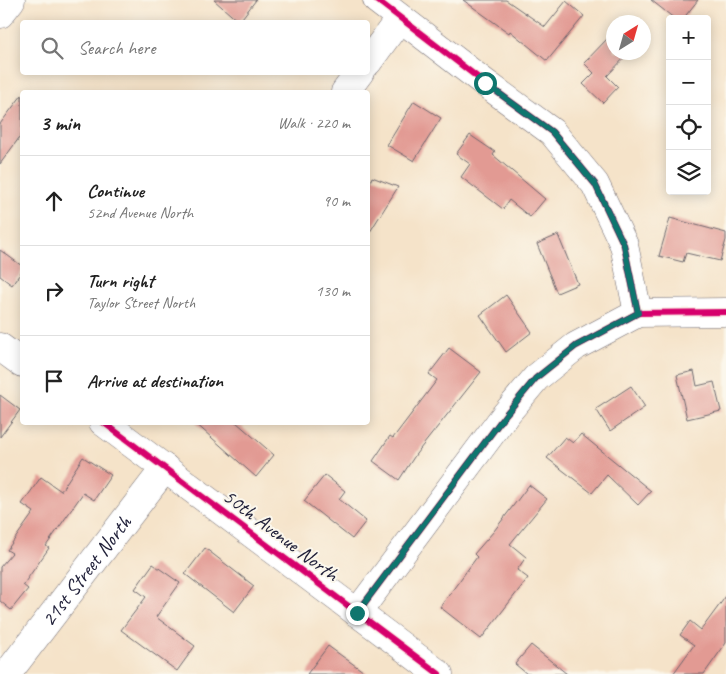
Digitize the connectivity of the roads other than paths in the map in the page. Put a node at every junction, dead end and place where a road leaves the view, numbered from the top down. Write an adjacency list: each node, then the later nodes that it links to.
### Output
1 (11, 0): 3 (street)
2 (377, 0): 4 (street)
3 (0, 14)
4 (400, 18): 5 (street); 9 (street)
5 (370, 59)
6 (358, 75): 7 (street)
7 (346, 90)
8 (726, 312): 9 (street)
9 (638, 313): 14 (street)
10 (0, 347): 11 (street)
11 (20, 362)
12 (107, 425): 13 (street, 50th Avenue North)
13 (165, 468): 14 (street, 50th Avenue North); 16 (street, 21st Street North)
14 (357, 613): 15 (street, 50th Avenue North)
15 (433, 672)
16 (7, 674)

